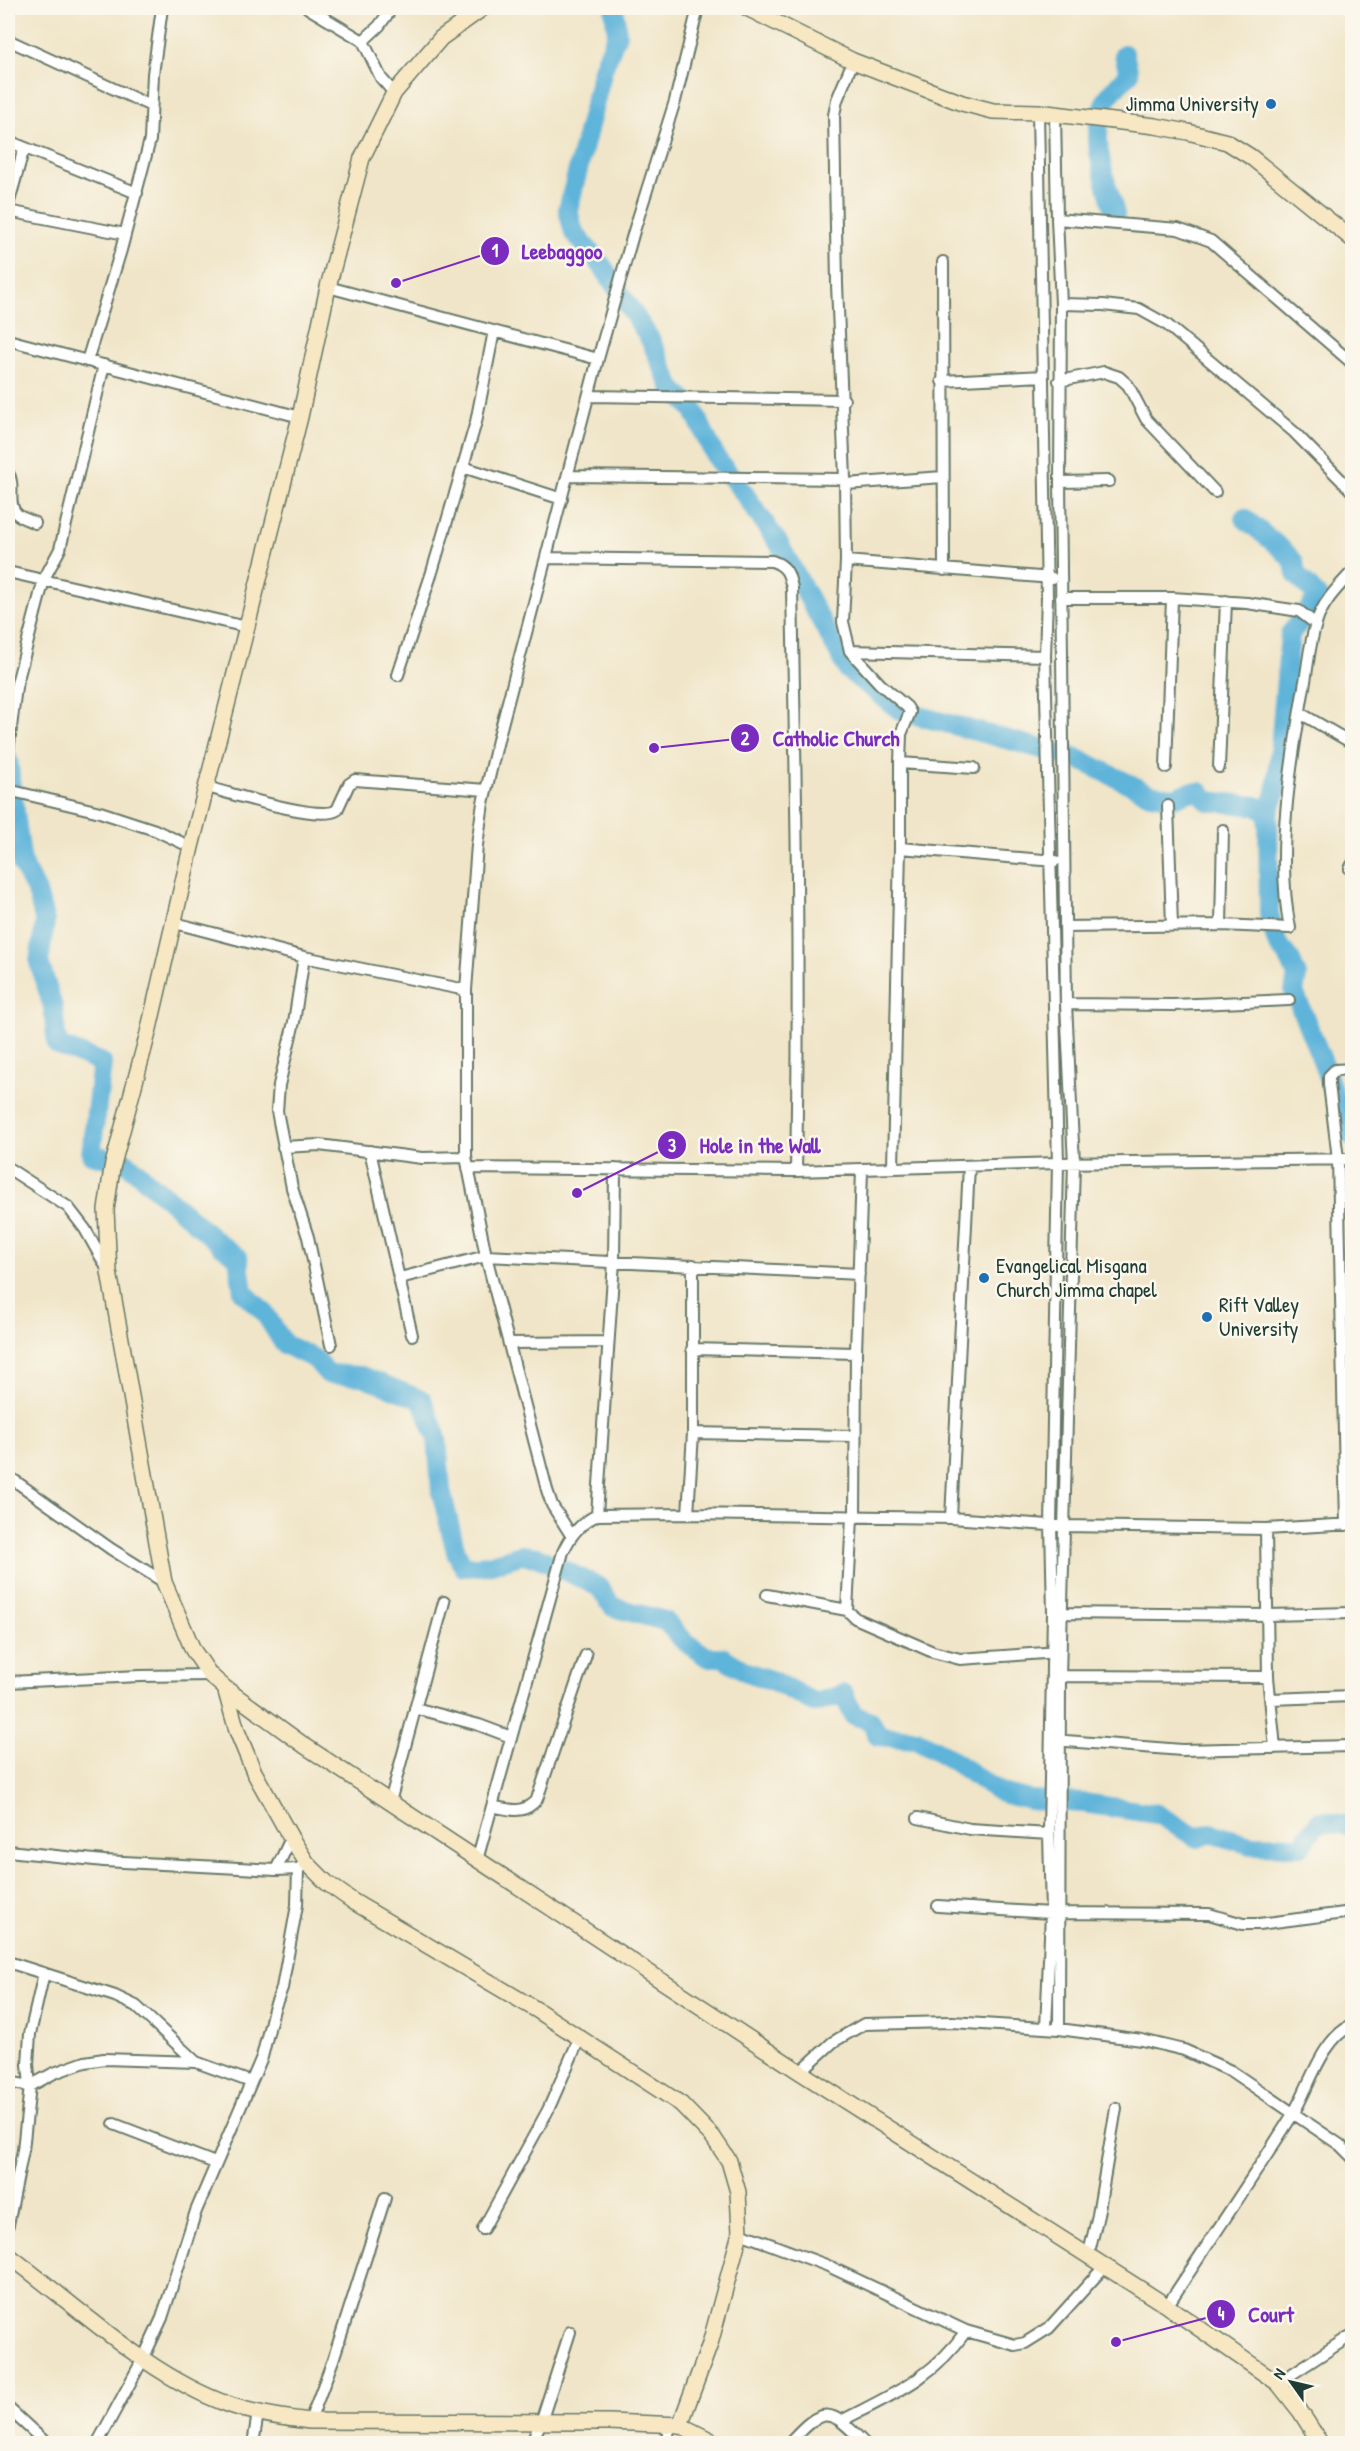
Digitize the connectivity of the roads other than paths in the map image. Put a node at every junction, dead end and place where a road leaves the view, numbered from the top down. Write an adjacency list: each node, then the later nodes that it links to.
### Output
1 (162, 8): 11 (street)
2 (308, 8): 8 (street)
3 (392, 8): 8 (street)
4 (483, 8): 10 (street)
5 (698, 8): 27 (street)
6 (747, 8): 9 (street)
7 (8, 40): 11 (street)
8 (363, 41): 10 (street)
9 (853, 61): 12 (street); 35 (street)
10 (394, 93): 23 (street)
11 (151, 106): 16 (street)
12 (1038, 112): 13 (street); 31 (street)
13 (1058, 114): 19 (street); 21 (street)
14 (8, 141): 15 (street)
15 (24, 148): 16 (street); 17 (street)
16 (136, 193): 20 (street)
17 (8, 205)
18 (8, 211): 20 (street)
19 (1057, 219): 24 (street); 29 (street)
20 (125, 234): 28 (street)
21 (1353, 239)
22 (943, 262): 32 (street)
23 (328, 287): 25 (street); 36 (street)
24 (1061, 304): 33 (street); 44 (street)
25 (495, 331): 27 (street); 37 (street)
26 (8, 340): 28 (street)
27 (598, 359): 34 (street)
28 (87, 361): 30 (street)
29 (1353, 363)
30 (104, 365): 36 (street); 54 (street)
31 (1043, 376): 32 (street); 55 (street)
32 (942, 381): 40 (street)
33 (1059, 381): 43 (street); 45 (street)
34 (590, 396): 35 (street); 39 (street)
35 (844, 400): 41 (street)
36 (300, 417): 60 (street)
37 (463, 467): 46 (street); 63 (street)
38 (8, 473): 47 (street)
39 (568, 476): 41 (street); 46 (street)
40 (943, 477): 41 (street); 50 (street)
41 (846, 481): 49 (street)
42 (1109, 481): 43 (street)
43 (1060, 482): 53 (street)
44 (1353, 491)
45 (1215, 492)
46 (562, 498): 48 (street)
47 (34, 523)
48 (547, 558): 74 (street); 103 (street)
49 (846, 561): 50 (street); 61 (street)
50 (944, 570): 55 (street)
51 (8, 572): 54 (street)
52 (1353, 572): 59 (street)
53 (1061, 578): 55 (street); 56 (street)
54 (44, 579): 60 (street); 64 (street)
55 (1046, 579): 62 (street)
56 (1061, 598): 57 (street); 80 (street)
57 (1172, 598): 58 (street); 69 (street)
58 (1226, 602): 59 (street); 70 (street)
59 (1316, 624): 65 (street)
60 (247, 627): 72 (street)
61 (850, 651): 62 (street); 68 (street)
62 (1045, 656): 79 (street)
63 (398, 675)
64 (12, 686): 67 (street)
65 (1300, 713): 66 (street); 83 (street)
66 (1353, 743)
67 (8, 752)
68 (900, 763): 71 (street); 78 (street)
69 (1166, 767)
70 (1219, 767)
71 (974, 768)
72 (207, 787): 74 (street); 77 (street)
73 (8, 790): 77 (street)
74 (486, 790): 86 (street)
75 (1168, 806): 82 (street)
76 (1223, 830): 83 (street)
77 (191, 847): 81 (street)
78 (900, 848): 79 (street); 99 (street)
79 (1050, 860): 80 (street); 95 (street)
80 (1064, 861): 84 (street)
81 (175, 923): 85 (street); 107 (street)
82 (1172, 926): 83 (street); 84 (street)
83 (1221, 926)
84 (1065, 927): 88 (street)
85 (304, 957): 86 (street); 90 (street)
86 (466, 990): 92 (street)
87 (1288, 1000): 88 (street)
88 (1066, 1004): 96 (street)
89 (1353, 1070): 93 (street)
90 (283, 1147): 91 (street); 113 (street)
91 (370, 1151): 92 (street); 109 (street)
92 (466, 1156): 100 (street)
93 (1338, 1159): 94 (street); 96 (street); 116 (street)
94 (1353, 1159)
95 (1059, 1163): 96 (street); 97 (street); 125 (street)
96 (1074, 1163): 127 (street)
97 (969, 1166): 99 (street); 124 (street)
98 (8, 1167): 107 (street)
99 (893, 1167): 102 (street)
100 (468, 1168): 101 (street); 104 (street)
101 (615, 1169): 103 (street); 105 (street)
102 (862, 1170): 103 (street); 108 (street)
103 (796, 1171)
104 (486, 1257): 105 (street); 109 (street); 112 (street)
105 (614, 1261): 106 (street); 111 (street)
106 (693, 1265): 108 (street); 114 (street)
107 (109, 1272): 130 (street)
108 (859, 1274): 115 (street)
109 (400, 1278): 110 (street)
110 (412, 1335)
111 (607, 1342): 112 (street); 122 (street)
112 (510, 1343): 129 (street)
113 (331, 1345)
114 (692, 1349): 115 (street); 117 (street)
115 (856, 1353): 118 (street)
116 (1347, 1353): 119 (street)
117 (693, 1433): 118 (street); 121 (street)
118 (855, 1436): 123 (street)
119 (1348, 1448): 126 (street)
120 (8, 1476): 130 (street)
121 (688, 1514): 122 (street); 123 (street)
122 (597, 1515): 129 (street)
123 (854, 1518): 124 (street); 133 (street)
124 (951, 1518): 125 (street)
125 (1051, 1525): 127 (street); 134 (street)
126 (1349, 1525): 128 (street)
127 (1063, 1526): 128 (street); 134 (street)
128 (1266, 1529): 136 (street)
129 (571, 1535): 147 (street)
130 (164, 1582): 139 (street)
131 (767, 1595): 133 (street)
132 (444, 1602): 146 (street)
133 (847, 1610): 137 (street)
134 (1058, 1612): 136 (street); 137 (street)
135 (1353, 1613): 136 (street)
136 (1268, 1615): 141 (street)
137 (1057, 1652): 140 (street)
138 (586, 1655): 152 (street)
139 (210, 1675): 142 (street); 143 (street)
140 (1056, 1676): 141 (street); 148 (street)
141 (1268, 1677): 145 (street)
142 (8, 1683)
143 (225, 1688): 151 (street); 155 (street)
144 (1353, 1696): 145 (street)
145 (1271, 1699): 150 (street)
146 (415, 1708): 147 (street); 151 (street)
147 (511, 1737): 152 (street)
148 (1055, 1740): 150 (street); 154 (street); 162 (street)
149 (1353, 1746): 150 (street)
150 (1275, 1748)
151 (390, 1802): 157 (street)
152 (492, 1806): 157 (street)
153 (918, 1818): 154 (street)
154 (1049, 1834): 162 (street)
155 (291, 1838): 158 (street); 159 (street)
156 (8, 1851): 159 (street)
157 (477, 1860): 170 (street)
158 (302, 1866): 159 (street); 168 (street); 172 (street)
159 (276, 1870)
160 (938, 1906): 162 (street)
161 (1353, 1912): 162 (street)
162 (1056, 1913): 166 (street); 167 (street)
163 (8, 1962): 164 (street)
164 (44, 1973): 169 (street); 173 (street)
165 (1353, 2025): 175 (street)
166 (1046, 2028): 167 (street); 170 (street)
167 (1059, 2029): 175 (street)
168 (580, 2037): 181 (street); 182 (street)
169 (196, 2062): 172 (street); 173 (street)
170 (800, 2072): 184 (street)
171 (8, 2082): 173 (street)
172 (251, 2082): 178 (street)
173 (30, 2086): 180 (street)
174 (1116, 2108): 184 (street)
175 (1294, 2112): 177 (street); 186 (street)
176 (114, 2124): 178 (street)
177 (1353, 2157)
178 (215, 2163): 190 (street)
179 (385, 2198): 195 (street)
180 (8, 2225)
181 (483, 2229)
182 (740, 2233): 187 (street); 197 (street)
183 (8, 2255): 190 (street)
184 (1088, 2257): 185 (street)
185 (1104, 2267): 186 (street); 187 (street)
186 (1167, 2306): 191 (street)
187 (966, 2331): 194 (street)
188 (570, 2332): 196 (street)
189 (1353, 2335): 191 (street)
190 (143, 2359): 193 (street); 199 (street)
191 (1278, 2384): 206 (street)
192 (8, 2408): 198 (street)
193 (258, 2413): 195 (street); 200 (street)
194 (843, 2420): 204 (street); 205 (street)
195 (310, 2421): 196 (street)
196 (541, 2422): 197 (street); 201 (street)
197 (675, 2425): 202 (street); 203 (street)
198 (47, 2444)
199 (97, 2444)
200 (253, 2444)
201 (531, 2444)
202 (665, 2444)
203 (718, 2444)
204 (788, 2444)
205 (865, 2444)
206 (1321, 2444)

